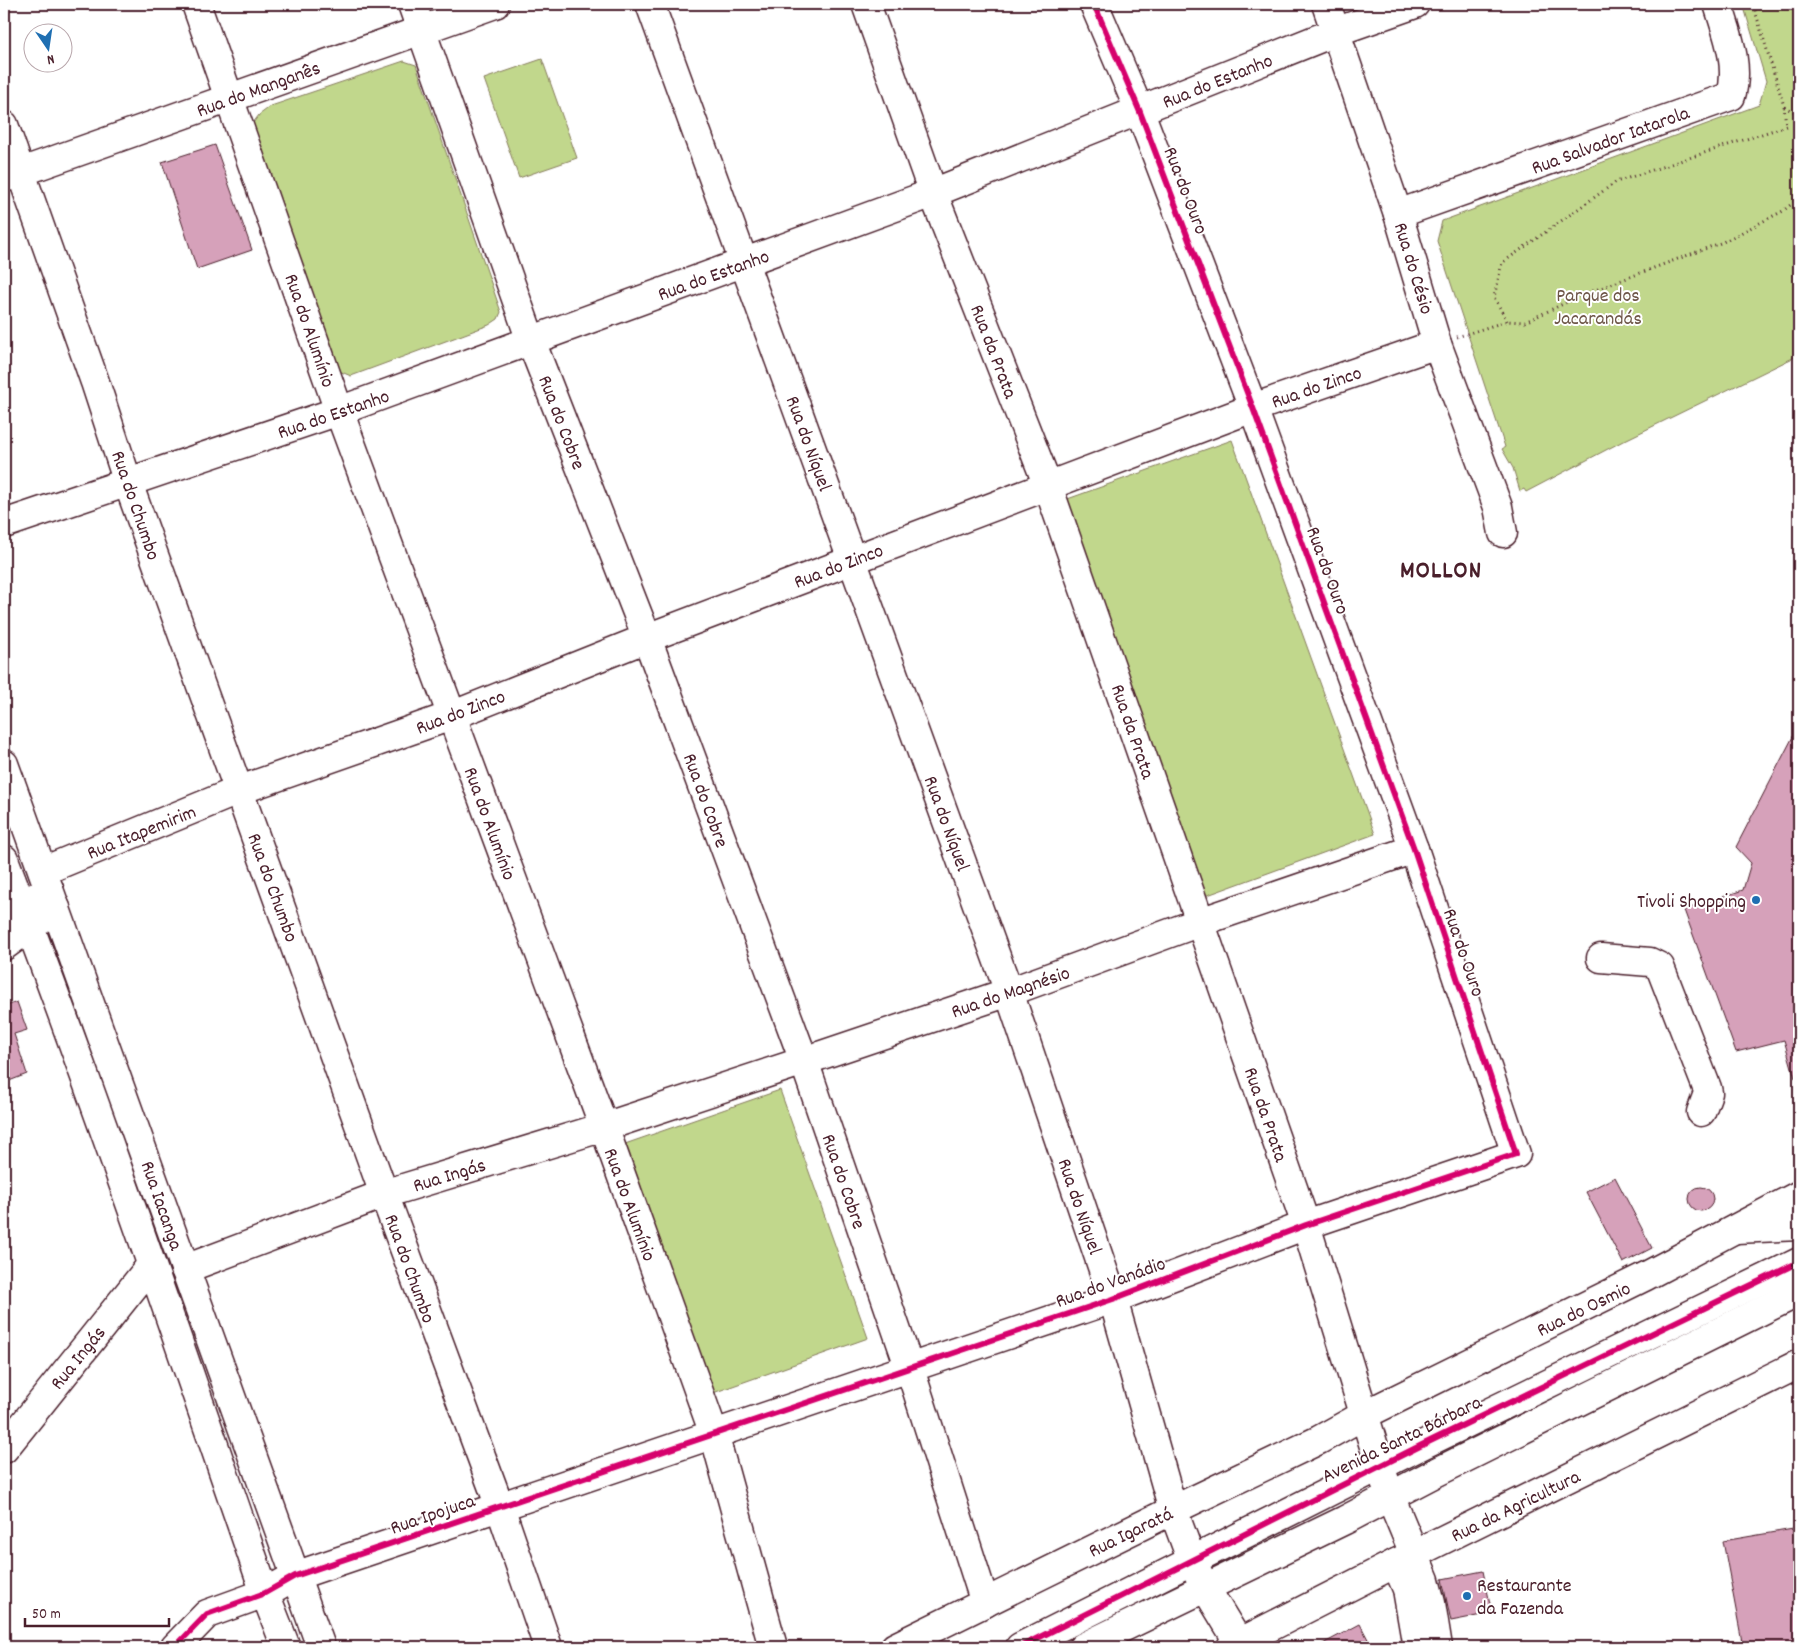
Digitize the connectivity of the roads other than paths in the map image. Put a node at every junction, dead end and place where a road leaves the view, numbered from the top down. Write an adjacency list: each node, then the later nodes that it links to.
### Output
1 (196, 4): 12 (street, Rua do Alumínio)
2 (412, 4): 10 (street, Rua do Cobre)
3 (495, 4): 10 (street, Rua do Manganês)
4 (650, 4): 18 (street, Rua do Níquel)
5 (866, 4): 16 (street, Rua da Prata)
6 (1094, 4): 13 (street, Rua do Ouro)
7 (1326, 4): 11 (street, Rua do Césio)
8 (1415, 4): 11 (street, Rua do Estanho)
9 (1718, 4): 17 (street, Rua Salvador Iatarola)
10 (422, 30): 12 (street, Rua do Manganês); 19 (street, Rua do Cobre)
11 (1335, 32): 13 (street, Rua do Estanho); 17 (street, Rua do Césio)
12 (229, 98): 15 (street, Rua do Manganês); 22 (street, Rua do Alumínio)
13 (1140, 112): 16 (street, Rua do Estanho); 21 (street, Rua do Ouro)
14 (4, 125): 15 (street, Rua do Chumbo)
15 (12, 176): 23 (street, Rua do Chumbo)
16 (933, 193): 18 (street, Rua do Estanho); 24 (street, Rua da Prata)
17 (1398, 214): 20 (street, Rua do Césio)
18 (744, 262): 19 (street, Rua do Estanho); 27 (street, Rua do Níquel)
19 (531, 341): 22 (street, Rua do Estanho); 28 (street, Rua do Cobre)
20 (1438, 344): 21 (street, Rua do Zinco); 26 (street, Rua do Césio)
21 (1253, 408): 24 (street, Rua do Zinco); 32 (street, Rua do Ouro)
22 (339, 411): 23 (street, Rua do Estanho); 29 (street, Rua do Alumínio)
23 (128, 482): 25 (street, Rua do Estanho); 31 (street, Rua do Chumbo)
24 (1048, 486): 27 (street, Rua do Zinco); 36 (street, Rua da Prata)
25 (4, 524)
26 (1503, 533)
27 (852, 560): 28 (street, Rua do Zinco); 39 (street, Rua do Níquel)
28 (647, 638): 29 (street, Rua do Zinco); 40 (street, Rua do Cobre)
29 (451, 716): 31 (street, Rua do Zinco); 42 (street, Rua do Alumínio)
30 (4, 764): 34 (street, Rua Iacanga)
31 (240, 790): 34 (street, Rua Itapemirim); 44 (street, Rua do Chumbo)
32 (1414, 848): 36 (street, Rua do Magnésio); 43 (street, Rua do Ouro)
33 (6, 864): 34 (street); 35 (street, Rua Iacanga)
34 (49, 890): 35 (street, Rua Itapemirim); 46 (street, Rua Iacanga)
35 (19, 916): 37 (street, Rua Itapemirim); 48 (street, Rua Iacanga)
36 (1200, 922): 39 (street, Rua do Magnésio); 47 (street, Rua da Prata)
37 (4, 946)
38 (1601, 958): 41 (street)
39 (1008, 992): 40 (street, Rua do Magnésio); 55 (street, Rua do Níquel)
40 (804, 1061): 42 (street, Rua do Magnésio); 57 (street, Rua do Cobre)
41 (1701, 1112)
42 (604, 1127): 44 (street, Rua Ingás); 59 (street, Rua do Alumínio)
43 (1516, 1154): 47 (street, Rua do Vanádio)
44 (384, 1194): 52 (street, Rua Ingás); 64 (street, Rua do Chumbo)
45 (1799, 1195): 50 (street, Rua do Osmio)
46 (167, 1215): 48 (street); 52 (street, Rua Iacanga)
47 (1306, 1225): 55 (street, Rua do Vanádio); 58 (street, Rua da Prata)
48 (138, 1226): 53 (street, Rua Iacanga)
49 (1799, 1226): 50 (street)
50 (1736, 1229): 58 (street, Rua do Osmio)
51 (1799, 1262): 61 (street, Avenida Santa Bárbara)
52 (185, 1269): 53 (street, Rua Ingás); 63 (street, Rua Iacanga)
53 (154, 1272): 60 (street, Rua Ingás); 65 (street, Rua Iacanga)
54 (1799, 1292): 62 (street)
55 (1113, 1299): 57 (street, Rua do Vanádio); 66 (street, Rua do Níquel)
56 (1799, 1364): 67 (street, Rua da Agricultura)
57 (910, 1369): 59 (street, Rua do Vanádio); 72 (street, Rua do Cobre)
58 (1364, 1415): 61 (street, Rua da Prata); 66 (street, Rua Igaratá)
59 (714, 1434): 64 (street, Rua Ipojuca); 78 (street, Rua do Alumínio)
60 (4, 1449)
61 (1380, 1466): 62 (street, Rua da Prata); 68 (street, Avenida Santa Bárbara)
62 (1390, 1496): 67 (street, Rua da Prata); 70 (street)
63 (267, 1497): 65 (street); 69 (street, Rua Iacanga)
64 (500, 1507): 69 (street, Rua Ipojuca); 77 (street, Rua do Chumbo)
65 (236, 1509): 71 (street, Rua Iacanga)
66 (1172, 1510): 68 (street, Rua do Níquel); 72 (street, Rua Igaratá)
67 (1405, 1558): 73 (street, Rua da Agricultura); 82 (street); 83 (street)
68 (1192, 1561): 70 (street, Rua do Níquel); 80 (street, Avenida Santa Bárbara)
69 (295, 1576): 71 (street, Rua Ipojuca); 76 (street, Rua Iacanga)
70 (1205, 1587): 73 (street, Rua do Níquel); 81 (street)
71 (265, 1593): 74 (street, Rua Ipojuca); 75 (street, Rua Iacanga)
72 (985, 1603): 79 (street, Rua Igaratá)
73 (1235, 1645)
74 (175, 1647)
75 (286, 1647)
76 (321, 1647)
77 (548, 1647)
78 (773, 1647)
79 (895, 1647)
80 (1020, 1647)
81 (1083, 1647)
82 (1417, 1647)
83 (1438, 1647)

